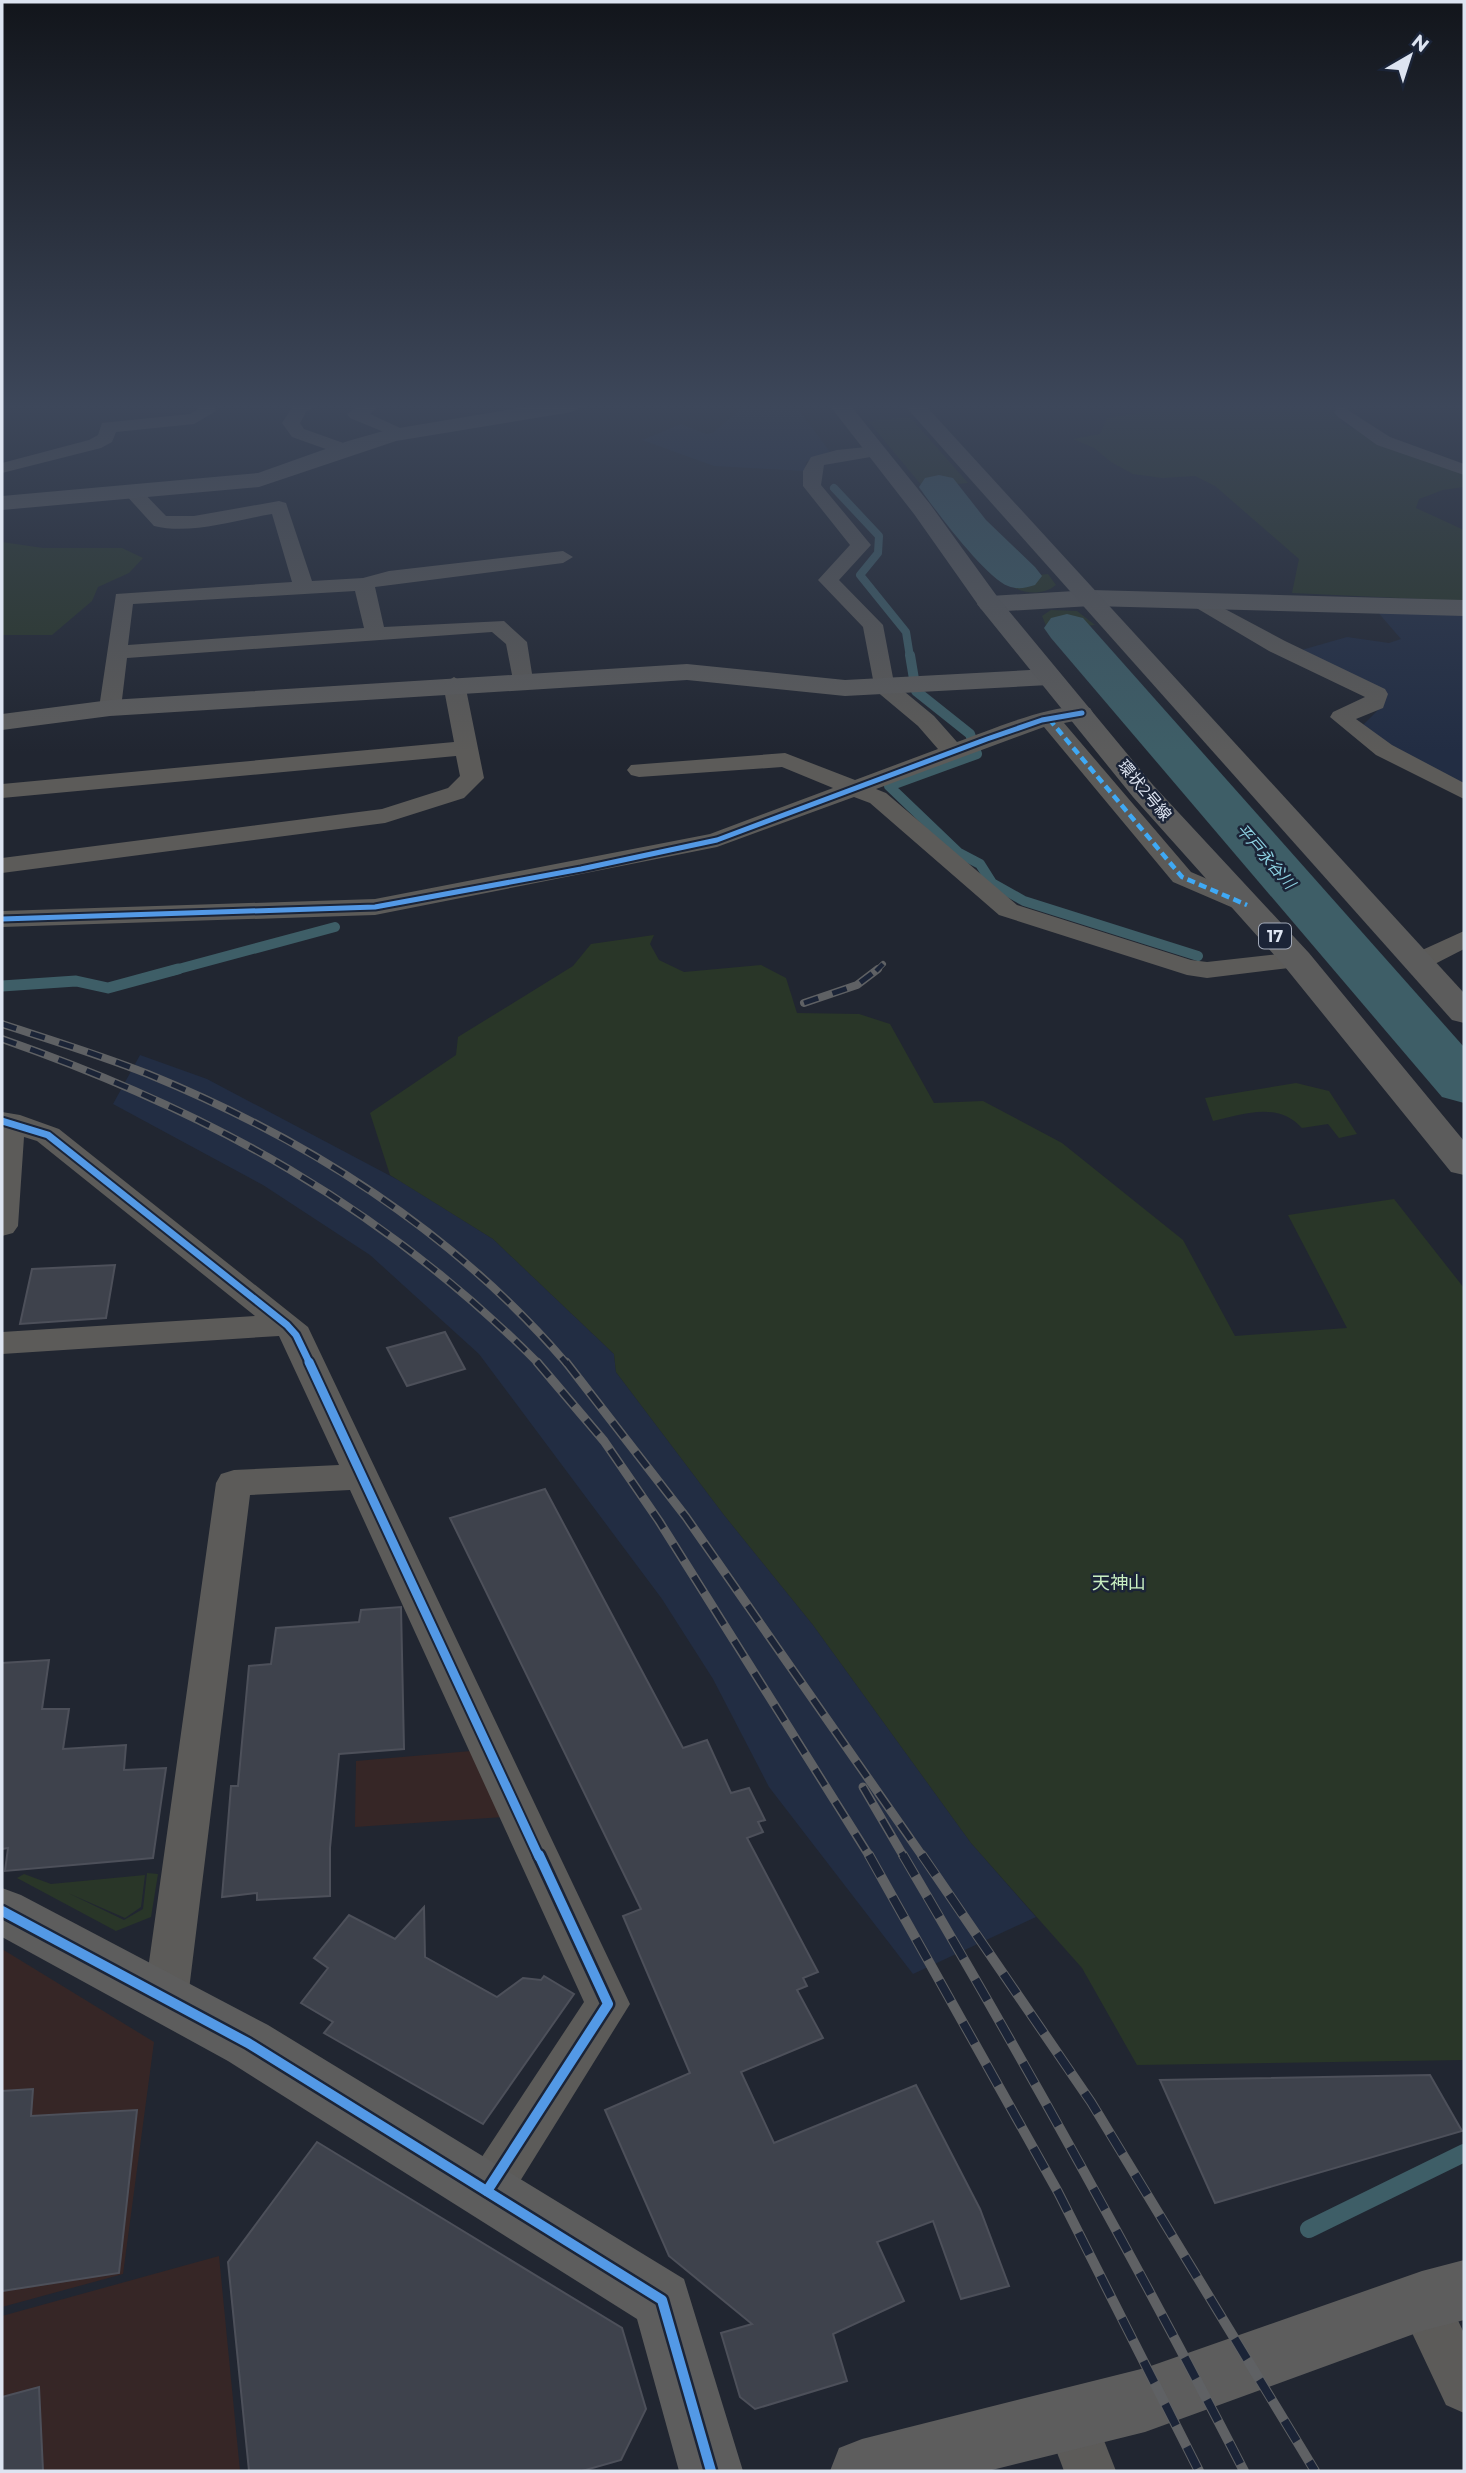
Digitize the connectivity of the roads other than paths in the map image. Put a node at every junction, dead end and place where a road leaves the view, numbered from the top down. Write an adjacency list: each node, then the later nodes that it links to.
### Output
1 (160, 521): 2 (street)
2 (197, 521)
3 (284, 521): 9 (street)
4 (841, 521): 19 (street)
5 (931, 521): 12 (main road, 環状2号線 / 17)
6 (1021, 521): 10 (main road)
7 (563, 557): 8 (street)
8 (365, 584): 9 (street); 14 (street)
9 (304, 587): 15 (street)
10 (1091, 598): 11 (street); 12 (street); 35 (main road)
11 (1195, 599): 13 (street); 29 (street)
12 (990, 604): 16 (main road, 環状2号線 / 17)
13 (1464, 608)
14 (376, 636): 15 (street); 17 (street)
15 (118, 652): 20 (street)
16 (1049, 677): 19 (street); 21 (main road, 環状2号線 / 17)
17 (522, 680): 18 (street); 19 (street)
18 (454, 684): 20 (street); 25 (street)
19 (887, 685): 24 (street)
20 (110, 708): 23 (street)
21 (1082, 713): 22 (street); 31 (main road, 環状2号線 / 17)
22 (1049, 719): 24 (street); 31 (street)
23 (2, 722)
24 (969, 746): 27 (street)
25 (464, 748): 28 (street); 30 (street)
26 (639, 770): 27 (street)
27 (857, 788): 32 (street); 34 (street)
28 (2, 791)
29 (1464, 792)
30 (2, 866)
31 (1247, 905): 34 (main road, 環状2号線 / 17)
32 (2, 919)
33 (1464, 939): 35 (street)
34 (1297, 960): 38 (main road, 環状2号線 / 17)
35 (1418, 962): 36 (main road)
36 (1464, 1013)
37 (6, 1121): 39 (street); 40 (street)
38 (1464, 1164)
39 (2, 1226)
40 (287, 1325): 41 (street); 42 (street)
41 (2, 1343)
42 (362, 1477): 44 (street); 45 (street)
43 (2, 1911): 44 (street)
44 (166, 1997): 45 (street)
45 (487, 2192): 49 (street)
46 (1443, 2296): 47 (street); 48 (street)
47 (1464, 2388)
48 (1080, 2445): 50 (street)
49 (711, 2471)
50 (862, 2471)

